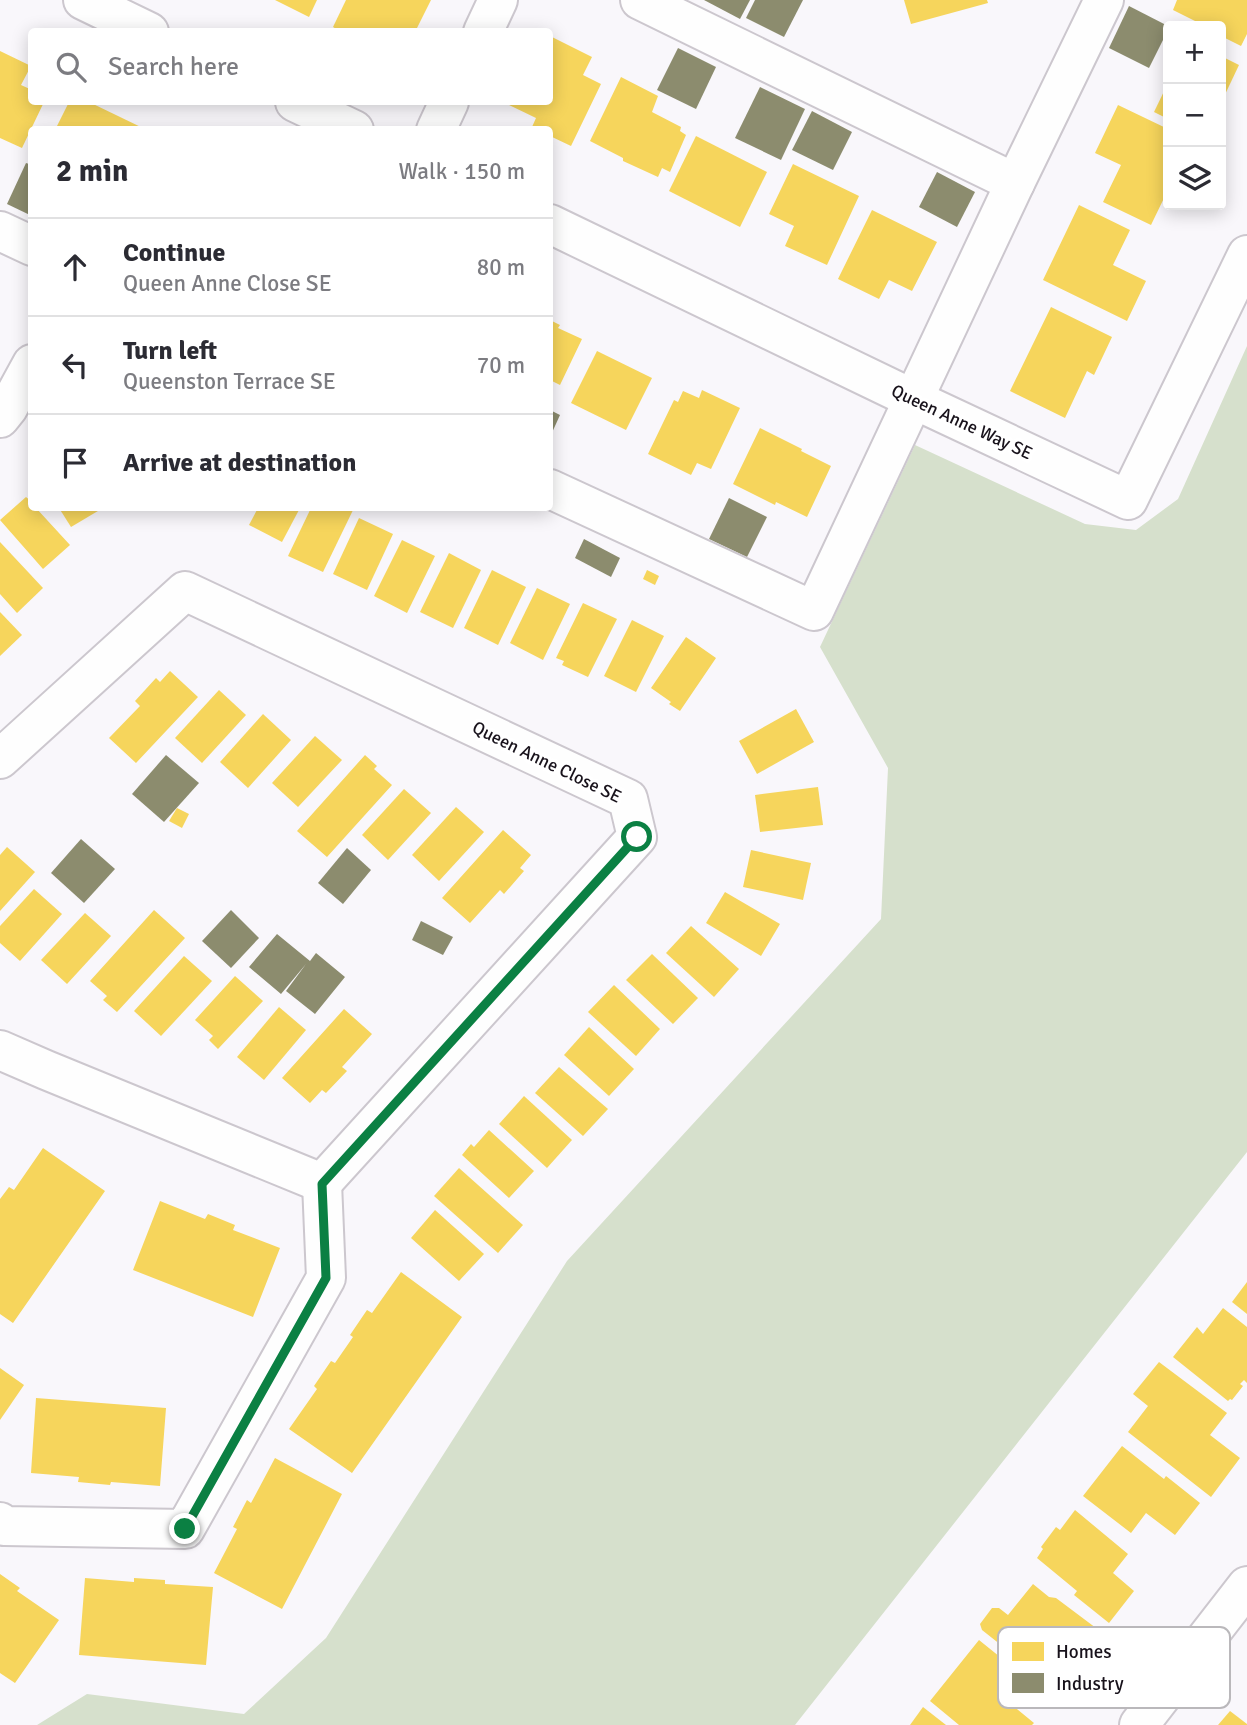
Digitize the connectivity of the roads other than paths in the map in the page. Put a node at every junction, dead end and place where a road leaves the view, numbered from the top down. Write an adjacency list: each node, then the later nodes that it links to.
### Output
1 (83, 0): 5 (street)
2 (498, 0): 6 (street)
3 (640, 0): 11 (street)
4 (1104, 0): 11 (street)
5 (141, 28)
6 (485, 28)
7 (301, 105): 9 (street)
8 (448, 105): 10 (street)
9 (346, 126)
10 (438, 126)
11 (1015, 183): 17 (street)
12 (553, 225): 17 (street, Queen Anne Way SE)
13 (0, 231): 14 (street)
14 (28, 244)
15 (1247, 255): 17 (street, Queen Anne Way SE)
16 (28, 371): 18 (street)
17 (913, 399): 19 (street)
18 (0, 418)
19 (553, 490)
20 (0, 759): 22 (street, Queen Anne Close SE)
21 (0, 1049): 22 (street)
22 (322, 1184): 23 (street)
23 (0, 1522)
24 (1247, 1586): 25 (street)
25 (1215, 1627)
26 (1152, 1708): 27 (street)
27 (1139, 1725)

